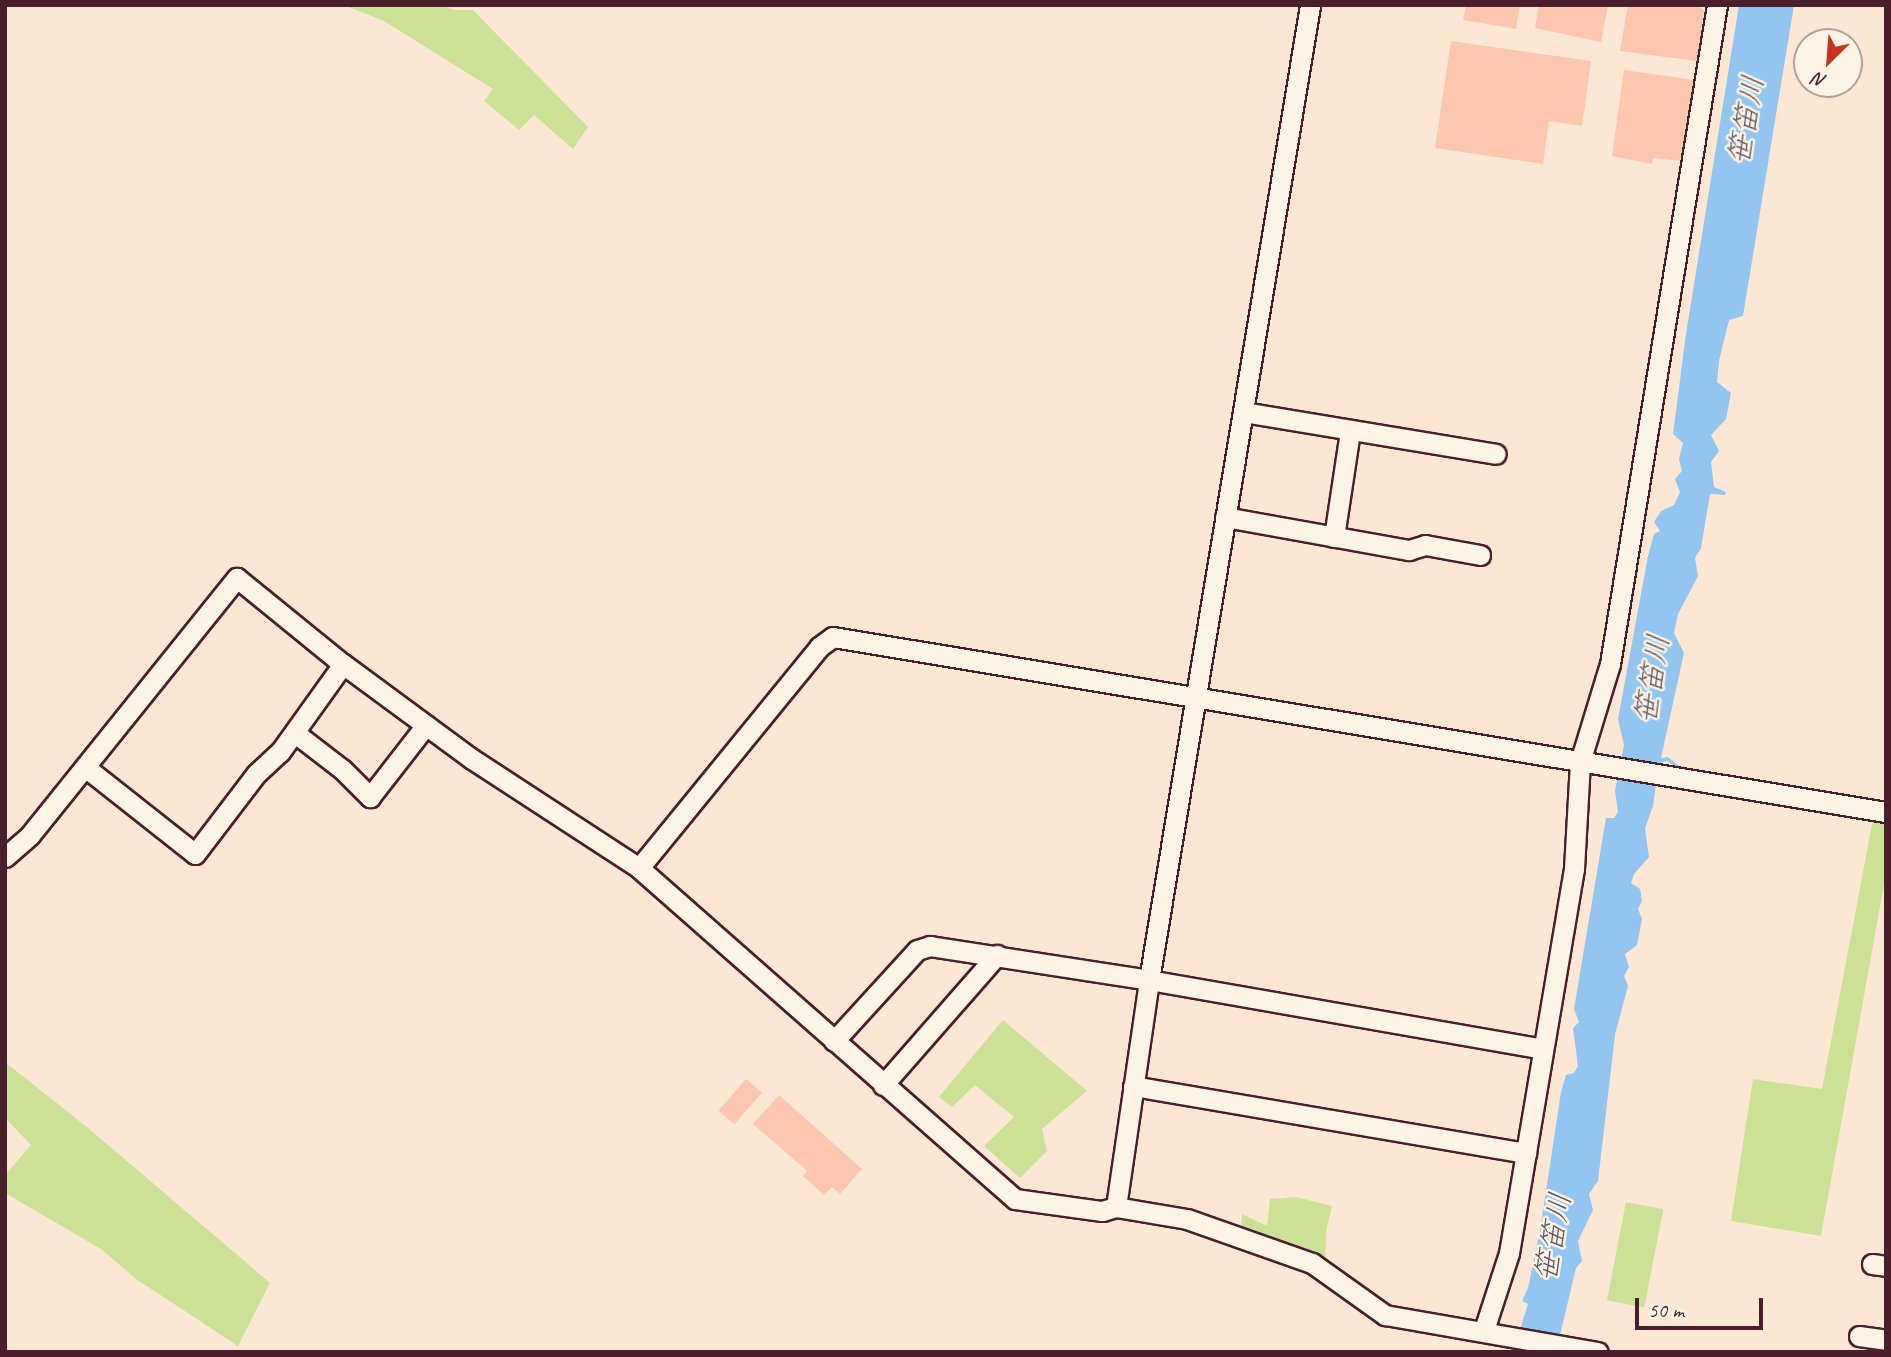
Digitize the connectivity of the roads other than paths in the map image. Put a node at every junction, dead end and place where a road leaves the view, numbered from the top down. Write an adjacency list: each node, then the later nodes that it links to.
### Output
1 (1310, 5): 3 (street)
2 (1717, 5): 13 (street)
3 (1243, 412): 4 (street); 6 (street)
4 (1350, 430): 5 (street); 7 (street)
5 (1496, 454)
6 (1225, 517): 7 (street); 10 (street)
7 (1334, 537): 8 (street)
8 (1480, 555)
9 (343, 664): 11 (street); 12 (street); 14 (street)
10 (1196, 696): 13 (street); 17 (street); 19 (street)
11 (426, 725): 12 (street); 17 (street)
12 (295, 733): 14 (street)
13 (1585, 762): 15 (street); 21 (street)
14 (85, 767): 16 (street)
15 (1886, 812)
16 (5, 857)
17 (639, 868): 20 (street)
18 (997, 955): 19 (street); 20 (street); 22 (street)
19 (1149, 980): 21 (street); 23 (street)
20 (834, 1041): 22 (street)
21 (1544, 1049): 24 (street)
22 (883, 1084): 25 (street)
23 (1133, 1086): 24 (street); 25 (street)
24 (1526, 1153): 26 (street)
25 (1115, 1207): 26 (street)
26 (1485, 1331): 29 (street)
27 (1859, 1336): 28 (street)
28 (1886, 1340)
29 (1595, 1351)

